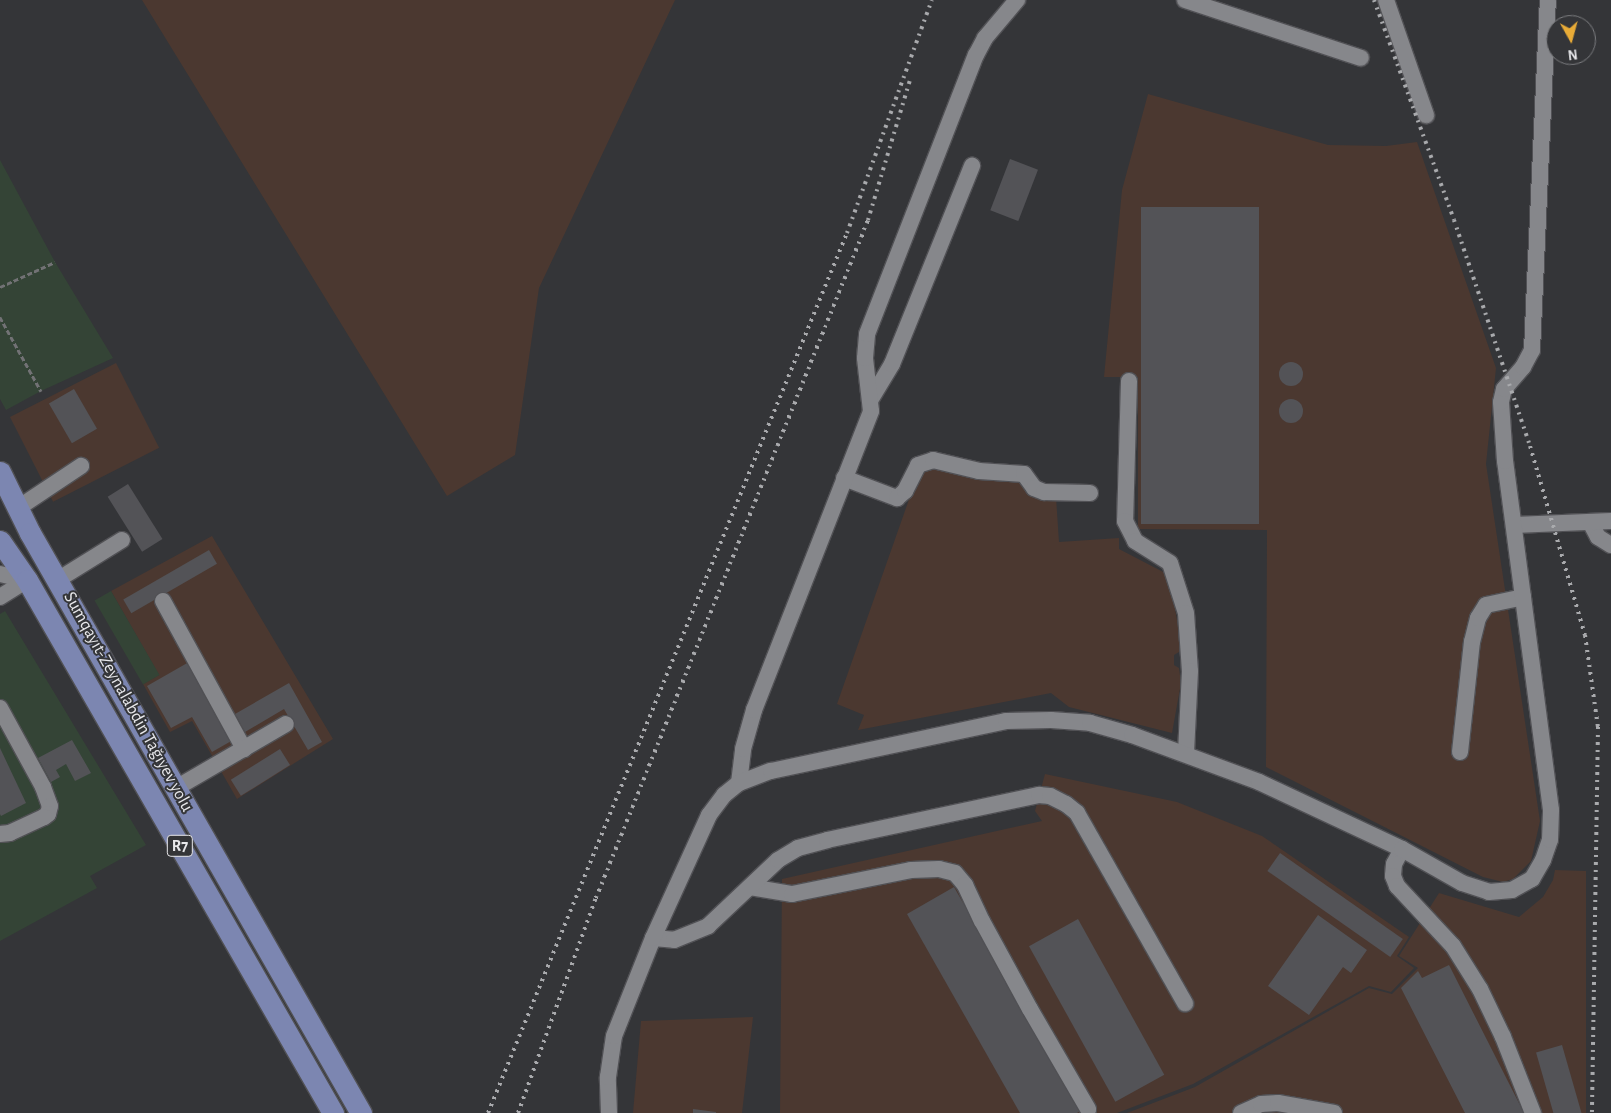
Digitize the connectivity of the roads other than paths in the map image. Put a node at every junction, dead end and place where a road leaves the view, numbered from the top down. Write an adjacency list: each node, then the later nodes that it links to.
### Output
1 (1017, 0): 9 (street)
2 (1185, 0): 5 (street)
3 (1386, 0): 6 (street)
4 (1548, 0): 17 (street)
5 (1361, 58)
6 (1426, 115)
7 (972, 166): 9 (street)
8 (1129, 381): 31 (street)
9 (871, 400): 12 (street)
10 (81, 466): 14 (street)
11 (0, 472): 14 (main road, Sumqayıt-Zeynalabdin Tağıyev yolu / R7)
12 (844, 478): 13 (street); 32 (street)
13 (1090, 493)
14 (18, 508): 22 (main road, Sumqayıt-Zeynalabdin Tağıyev yolu / R7)
15 (1611, 521): 16 (street)
16 (1590, 522): 17 (street); 20 (street)
17 (1514, 525): 25 (street)
18 (122, 540): 22 (street)
19 (0, 541): 23 (main road, Sumqayıt-Zeynalabdin Tağıyev yolu / R7)
20 (1611, 545)
21 (0, 574): 23 (street)
22 (59, 579): 33 (main road, Sumqayıt-Zeynalabdin Tağıyev yolu / R7)
23 (27, 580): 24 (street); 40 (main road, Sumqayıt-Zeynalabdin Tağıyev yolu / R7)
24 (0, 597)
25 (1523, 597): 30 (street); 35 (street)
26 (163, 600): 29 (street)
27 (0, 708): 34 (street)
28 (286, 724): 29 (street)
29 (244, 748): 33 (street)
30 (1460, 752)
31 (1186, 754): 32 (street); 35 (street)
32 (739, 783): 37 (street)
33 (176, 788): 41 (main road, Sumqayıt-Zeynalabdin Tağıyev yolu / R7)
34 (0, 834)
35 (1402, 850): 45 (street)
36 (750, 886): 37 (street); 38 (street); 39 (street)
37 (653, 938): 42 (street)
38 (1185, 1002)
39 (1088, 1109)
40 (333, 1113)
41 (361, 1113)
42 (608, 1113)
43 (1241, 1113): 44 (street)
44 (1334, 1113)
45 (1533, 1113)

